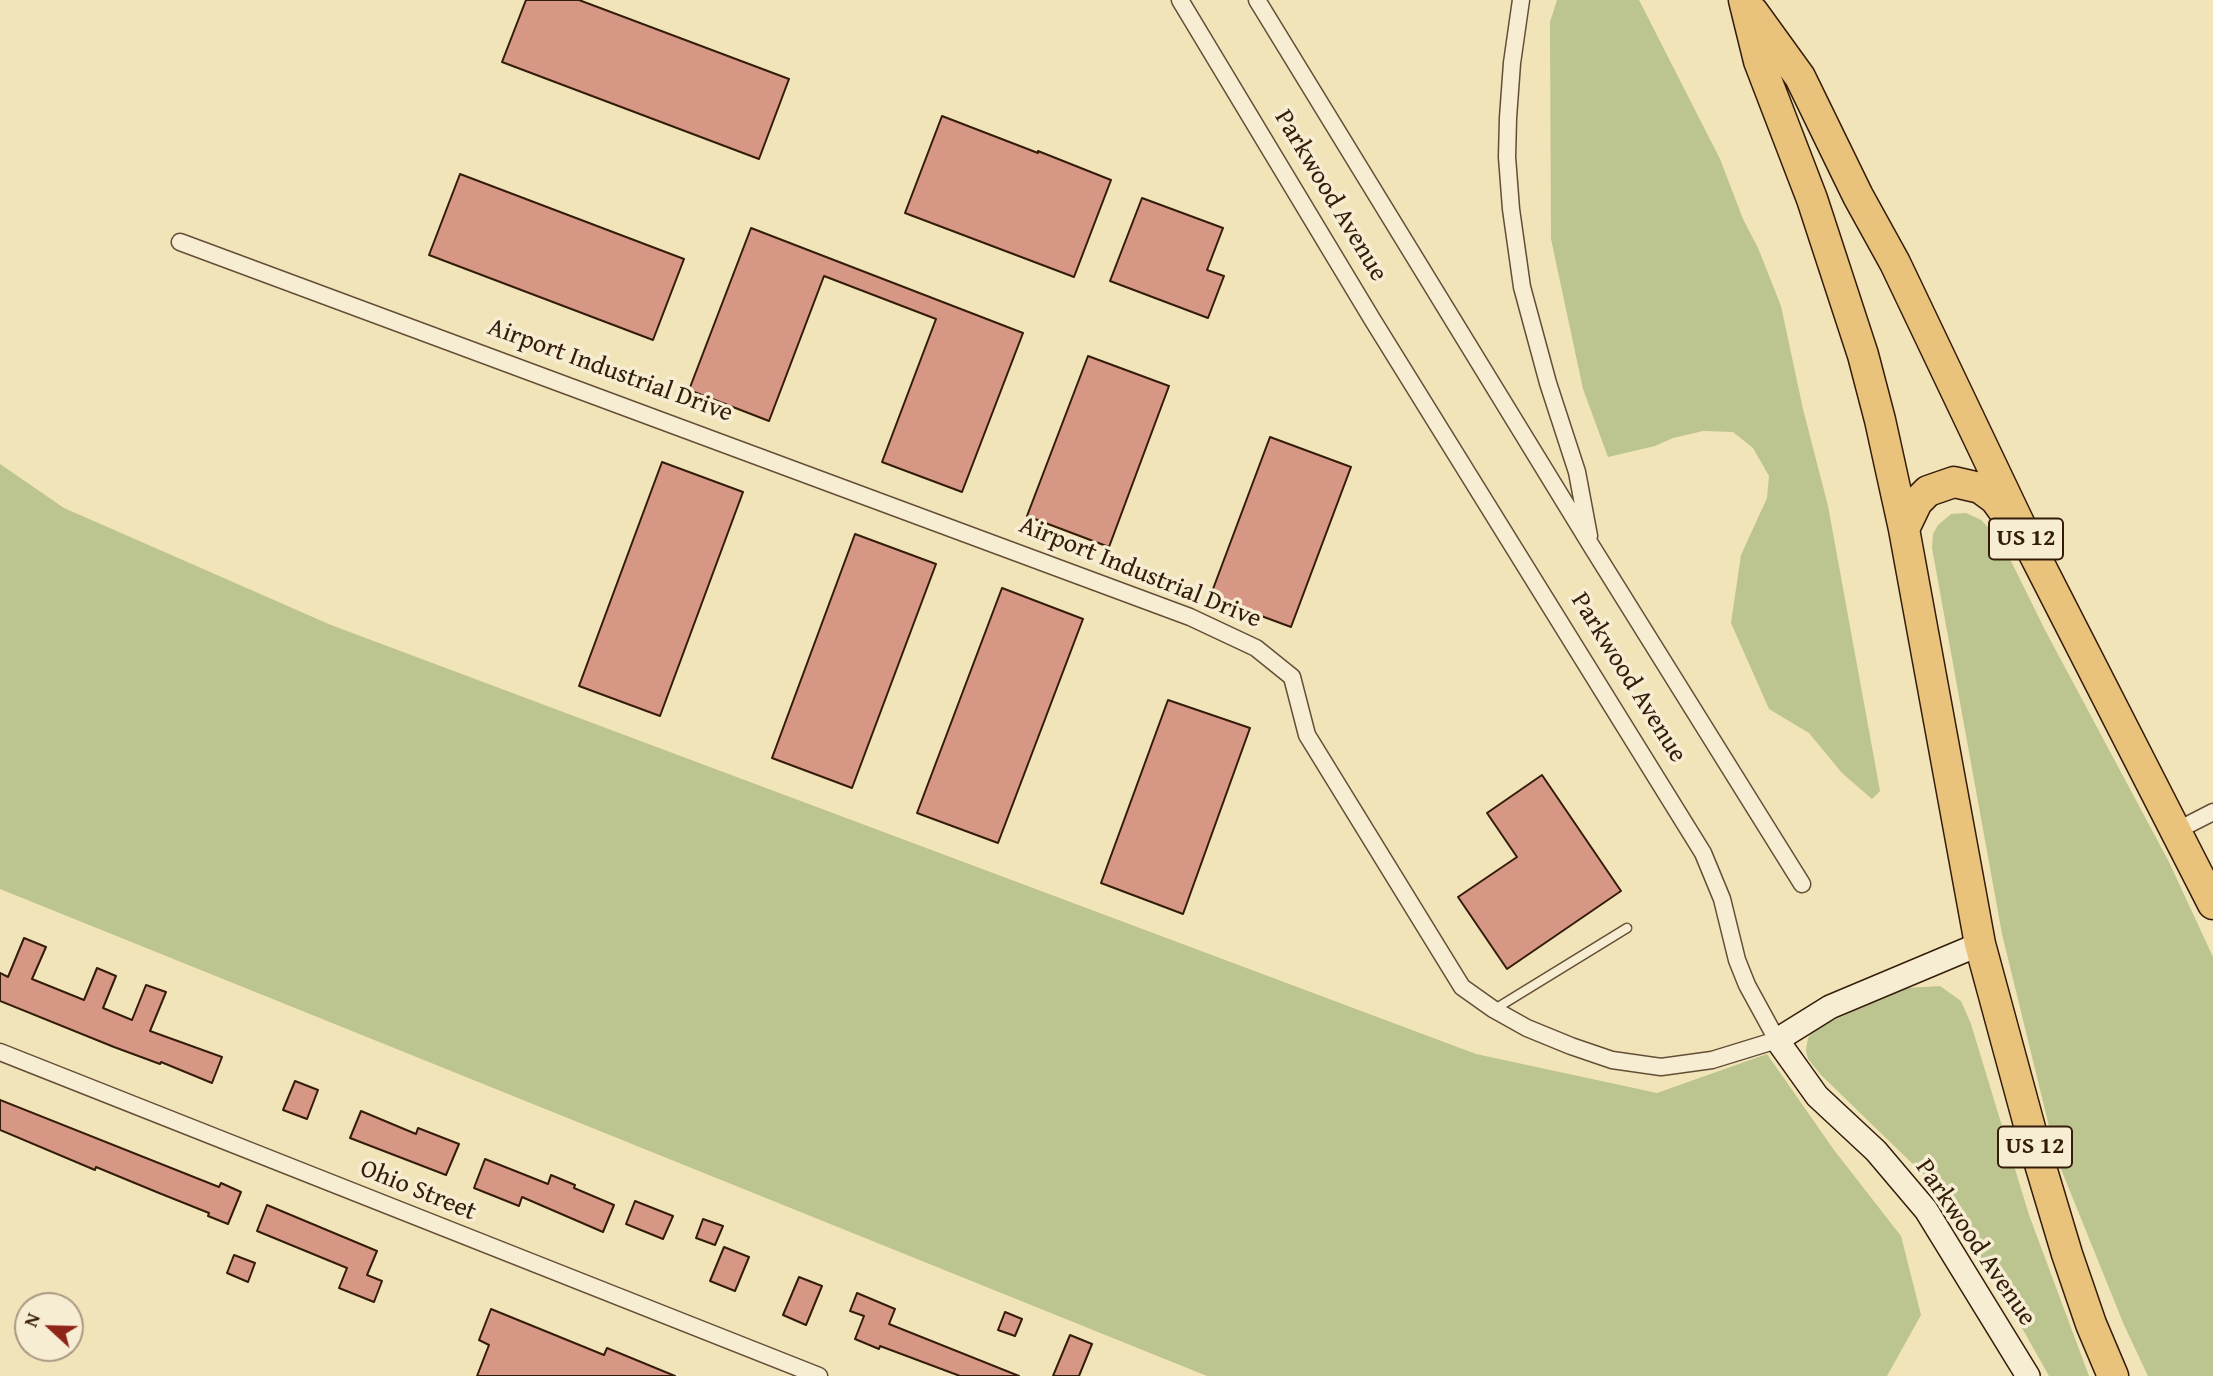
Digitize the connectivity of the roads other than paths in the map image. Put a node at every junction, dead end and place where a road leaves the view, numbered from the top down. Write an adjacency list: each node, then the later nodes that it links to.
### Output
1 (1180, 0): 16 (street, Parkwood Avenue)
2 (1257, 0): 8 (street)
3 (1521, 0): 8 (street)
4 (1744, 0): 6 (highway, US 12 / US 12); 7 (highway, US 12 / US 12)
5 (180, 242): 15 (street, Airport Industrial Drive)
6 (1904, 529): 7 (highway); 14 (highway, US 12 / US 12)
7 (2028, 542): 10 (highway, US 12 / US 12)
8 (1592, 547): 11 (street)
9 (2213, 812): 10 (street)
10 (2176, 831): 12 (highway, US 12 / US 12)
11 (1802, 884)
12 (2213, 904)
13 (1627, 928): 15 (lane)
14 (1980, 944): 16 (street, Airport Industrial Drive); 20 (highway, US 12 / US 12)
15 (1493, 1009): 16 (street, Airport Industrial Drive)
16 (1777, 1040): 19 (street, Parkwood Avenue)
17 (0, 1052): 18 (street, Ohio Street)
18 (818, 1376)
19 (2028, 1376)
20 (2113, 1376)

